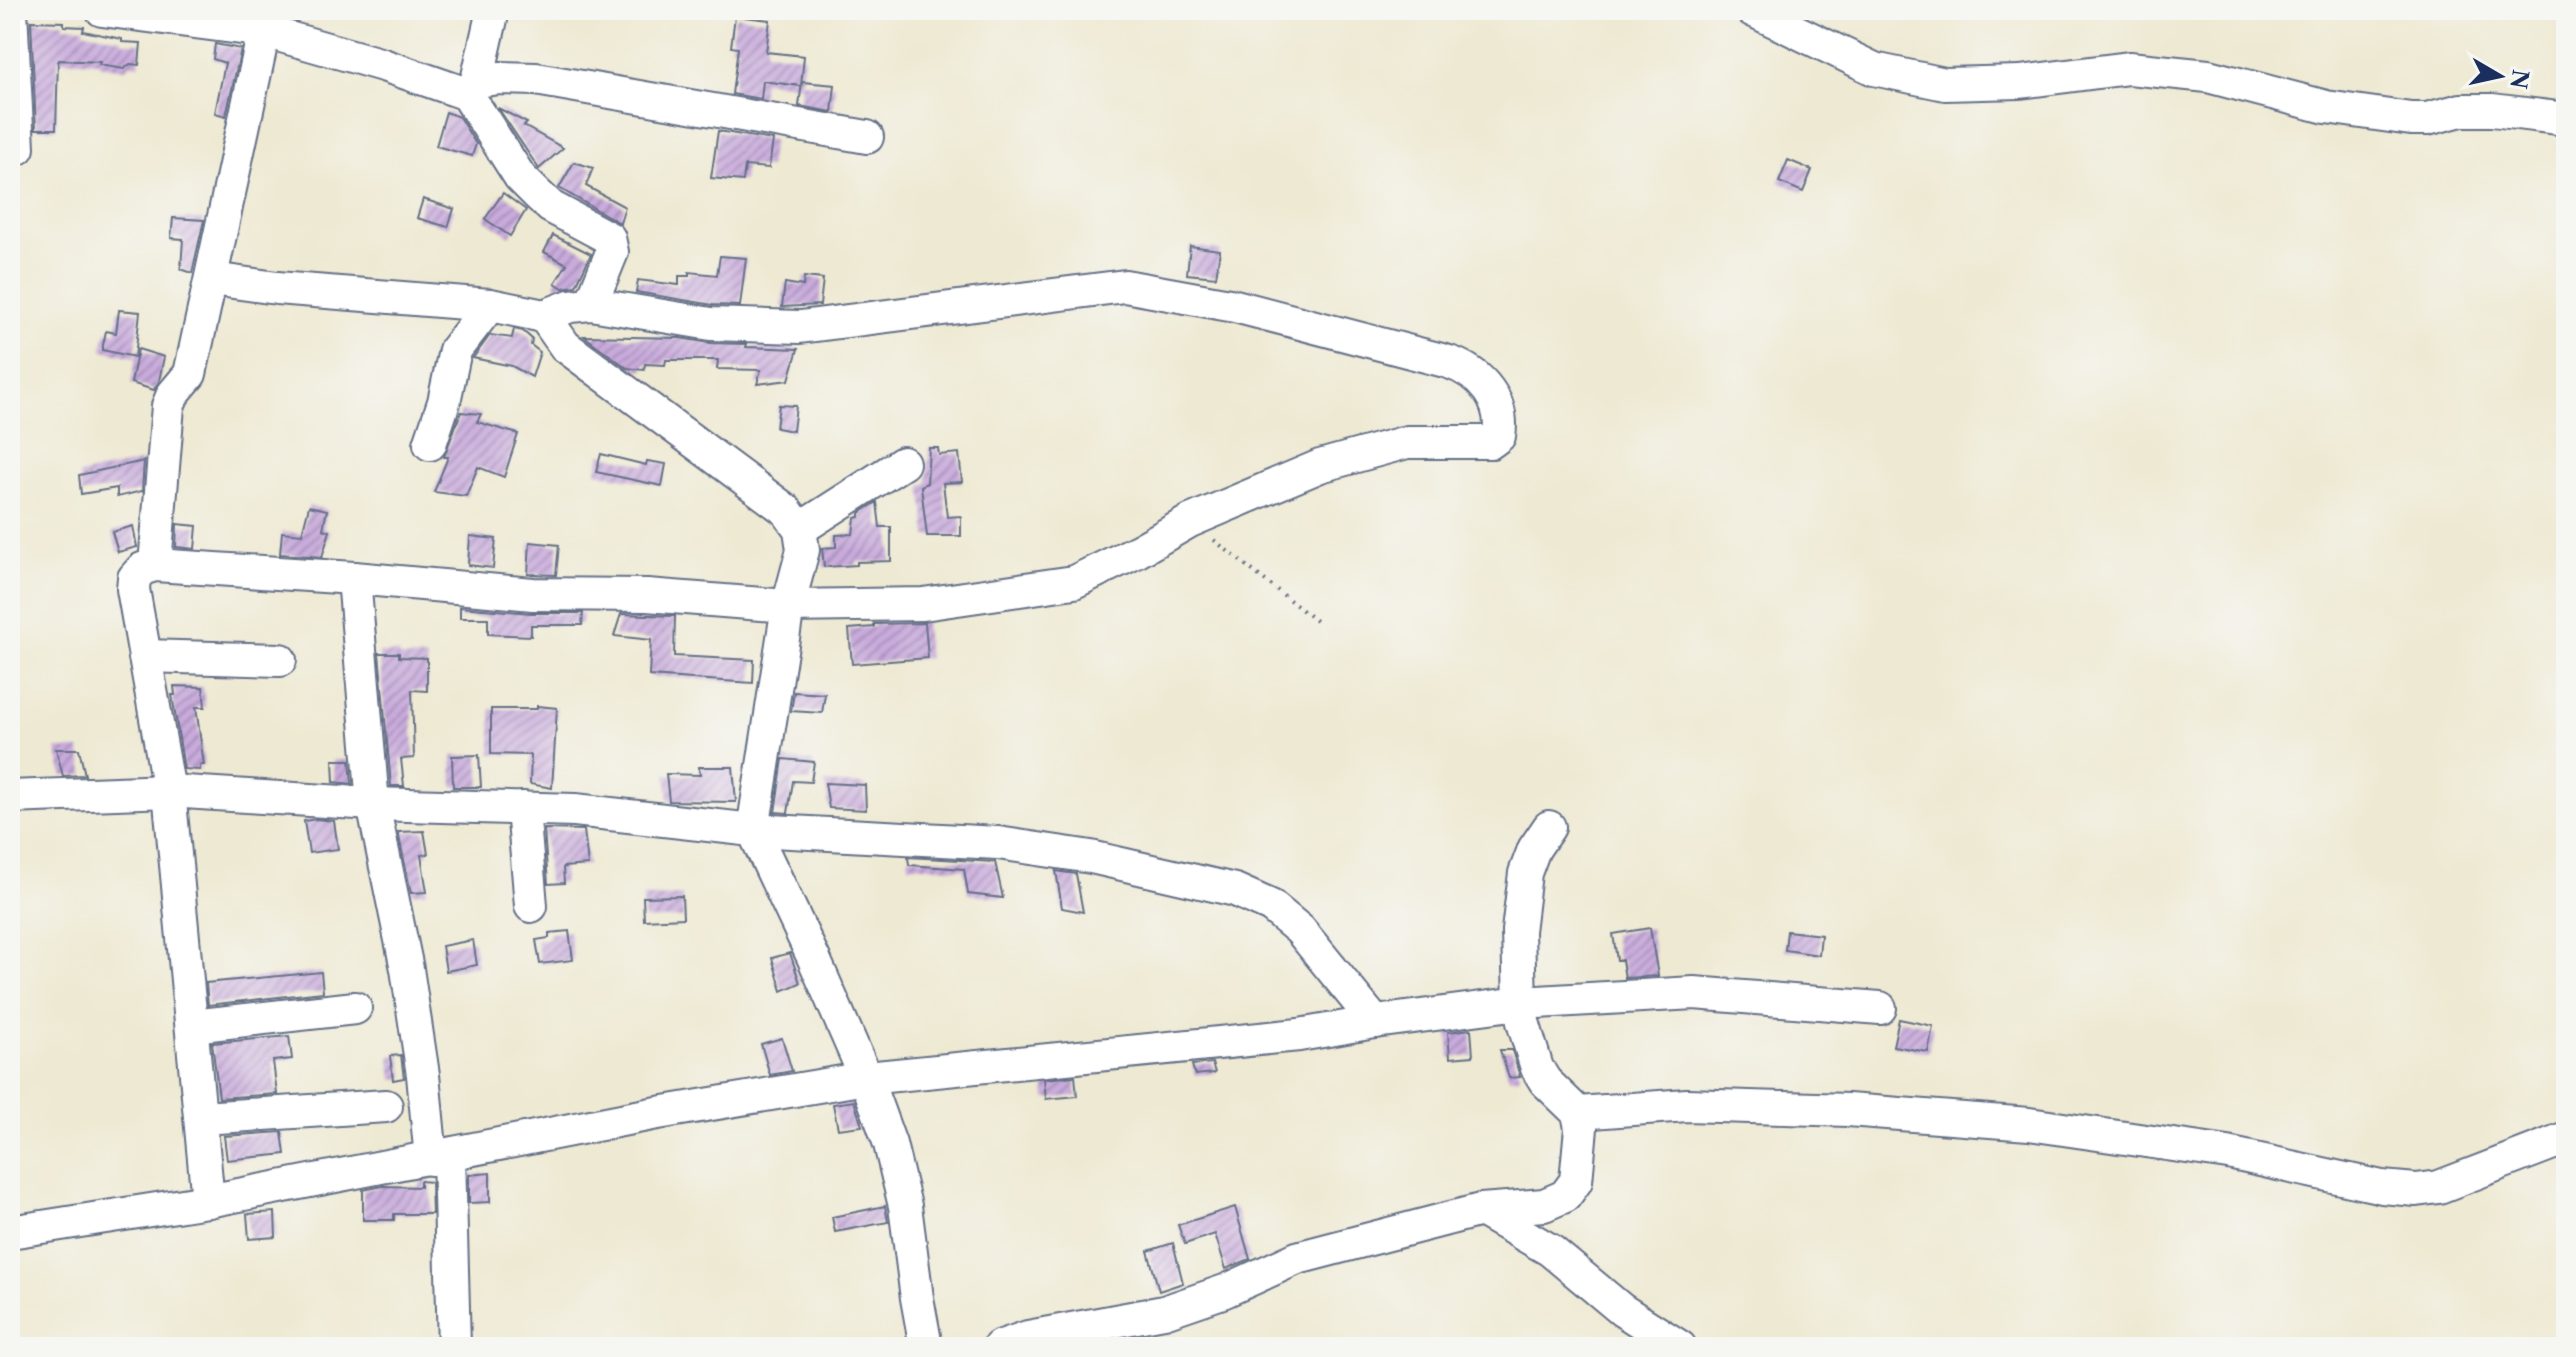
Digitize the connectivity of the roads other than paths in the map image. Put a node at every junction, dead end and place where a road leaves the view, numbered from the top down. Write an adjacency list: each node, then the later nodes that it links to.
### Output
1 (11, 10): 10 (street)
2 (102, 10): 5 (street)
3 (493, 10): 7 (street)
4 (1752, 10): 8 (street)
5 (134, 13): 6 (street)
6 (264, 31): 7 (street); 11 (street)
7 (472, 88): 9 (street); 12 (street)
8 (2566, 119)
9 (867, 137)
10 (25, 147)
11 (212, 279): 13 (street); 18 (street)
12 (591, 304): 14 (street); 20 (street)
13 (490, 305): 14 (street); 15 (street)
14 (544, 316): 17 (street)
15 (430, 444)
16 (903, 463): 17 (street)
17 (800, 529): 20 (street)
18 (155, 565): 19 (street); 21 (street)
19 (354, 578): 20 (street); 25 (street)
20 (788, 606): 28 (street)
21 (145, 656): 22 (street); 23 (street)
22 (280, 660)
23 (169, 791): 24 (street); 25 (street); 34 (street)
24 (10, 797)
25 (373, 804): 26 (street); 40 (street)
26 (523, 808): 28 (street); 29 (street)
27 (1549, 827): 30 (street)
28 (753, 830): 33 (street); 35 (street)
29 (531, 906)
30 (1520, 1003): 32 (street); 33 (street); 37 (street)
31 (355, 1008): 34 (street)
32 (1880, 1008)
33 (1375, 1022): 35 (street)
34 (192, 1026): 38 (street)
35 (866, 1078): 40 (street); 45 (street)
36 (386, 1106): 38 (street)
37 (1578, 1113): 39 (street); 42 (street)
38 (202, 1118): 41 (street)
39 (2566, 1138)
40 (440, 1158): 41 (street); 44 (street)
41 (208, 1201): 43 (street)
42 (1481, 1210): 46 (street); 47 (street)
43 (10, 1232)
44 (454, 1347)
45 (926, 1347)
46 (999, 1347)
47 (1680, 1347)

